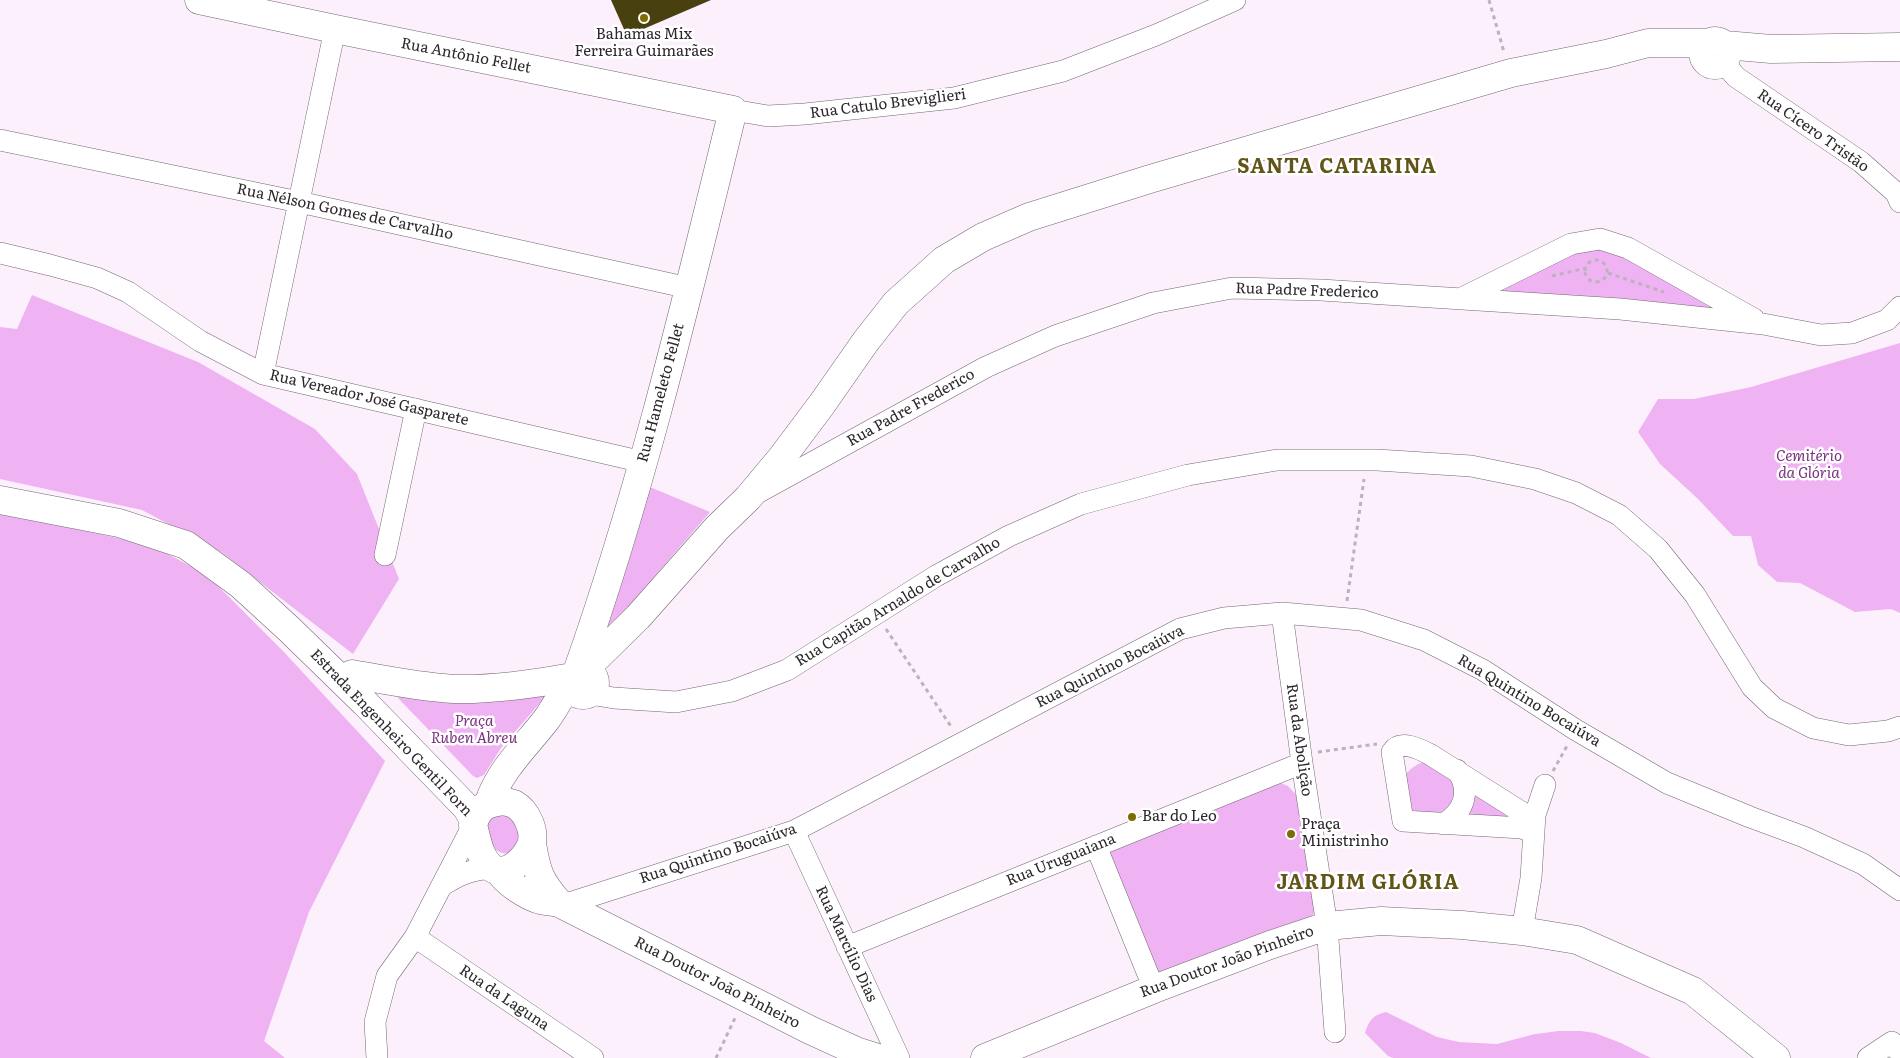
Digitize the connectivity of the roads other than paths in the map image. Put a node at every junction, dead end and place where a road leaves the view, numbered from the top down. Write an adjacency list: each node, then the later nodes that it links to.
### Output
1 (199, 0): 3 (main road, Rua Antônio Fellet)
2 (1235, 0): 6 (street, Rua Catulo Breviglieri)
3 (335, 29): 6 (main road, Rua Antônio Fellet); 8 (street)
4 (1900, 47): 5 (main road)
5 (1717, 54): 9 (street, Rua Cícero Tristão); 18 (main road)
6 (733, 110): 11 (main road, Rua Hameleto Fellet)
7 (0, 140): 8 (street, Rua Nélson Gomes de Carvalho)
8 (299, 202): 11 (street, Rua Nélson Gomes de Carvalho); 15 (street)
9 (1900, 202)
10 (0, 253): 15 (street, Rua Vereador José Gasparete)
11 (690, 288): 17 (main road, Rua Hameleto Fellet)
12 (1461, 298): 14 (street, Rua Padre Frederico); 14 (street); 18 (street, Rua Padre Frederico)
13 (1900, 306): 14 (street)
14 (1762, 324)
15 (263, 374): 16 (street, Rua Vereador José Gasparete)
16 (416, 409): 17 (street, Rua Vereador José Gasparete); 20 (street)
17 (643, 462): 24 (main road, Rua Hameleto Fellet)
18 (748, 498): 24 (main road)
19 (0, 500): 22 (main road, Estrada Engenheiro Gentil Forn)
20 (385, 555)
21 (1282, 612): 26 (street, Rua da Abolição); 32 (street, Rua Quintino Bocaiúva); 37 (street, Rua Quintino Bocaiúva)
22 (308, 646): 23 (main road, Estrada Engenheiro Gentil Forn); 29 (main road, Estrada Engenheiro Gentil Forn)
23 (352, 674): 24 (main road); 29 (main road, Estrada Engenheiro Gentil Forn)
24 (577, 682): 25 (street, Rua Capitão Arnaldo de Carvalho); 29 (main road)
25 (1900, 727)
26 (1301, 758): 34 (street, Rua Uruguaiana); 39 (street, Rua da Abolição)
27 (1457, 770): 30 (street); 30 (street); 31 (street)
28 (1544, 785): 31 (street)
29 (487, 811): 33 (main road); 35 (main road); 36 (street)
30 (1443, 824): 31 (street)
31 (1534, 829): 40 (street)
32 (794, 830): 38 (street, Rua Quintino Bocaiúva); 42 (street, Rua Marcílio Dias)
33 (532, 844): 35 (main road); 38 (main road, Rua Doutor João Pinheiro)
34 (1096, 846): 42 (street, Rua Uruguaiana); 43 (street)
35 (496, 870): 36 (street); 38 (main road, Rua Doutor João Pinheiro)
36 (444, 884): 41 (street)
37 (1900, 890)
38 (560, 903): 48 (main road, Rua Doutor João Pinheiro)
39 (1328, 926): 40 (main road, Rua Doutor João Pinheiro); 43 (main road, Rua Doutor João Pinheiro); 44 (street, Rua da Abolição)
40 (1522, 931): 51 (main road, Rua Doutor João Pinheiro)
41 (415, 937): 46 (street); 47 (street, Rua da Laguna)
42 (848, 947): 49 (street, Rua Marcílio Dias)
43 (1154, 989): 50 (main road, Rua Doutor João Pinheiro)
44 (1335, 1032)
45 (1900, 1053): 52 (street)
46 (377, 1058)
47 (593, 1058)
48 (878, 1058)
49 (899, 1058)
50 (985, 1058)
51 (1776, 1058)
52 (1868, 1058)

